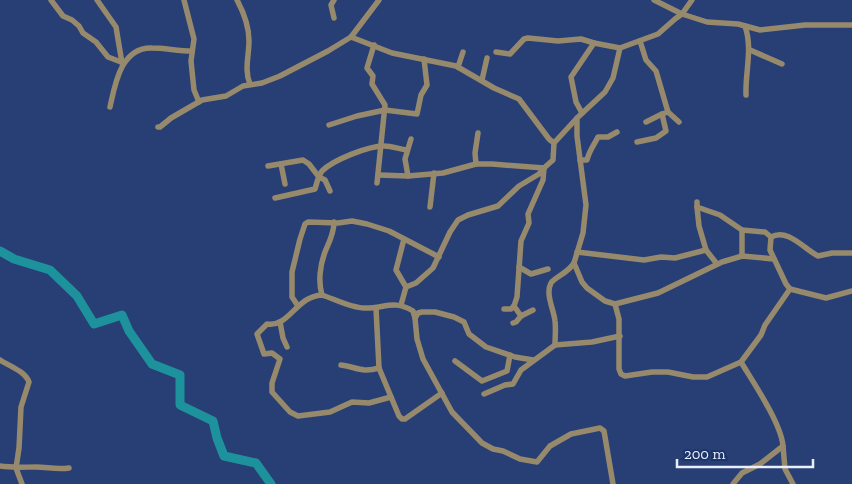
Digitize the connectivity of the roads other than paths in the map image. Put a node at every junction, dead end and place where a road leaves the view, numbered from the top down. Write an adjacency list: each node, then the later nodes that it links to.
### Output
1 (51, 0): 24 (street)
2 (97, 0): 24 (street)
3 (184, 0): 19 (street)
4 (237, 0): 28 (street)
5 (334, 0): 10 (street)
6 (379, 0): 13 (street)
7 (654, 0): 9 (street)
8 (692, 0): 9 (street)
9 (682, 14): 12 (street); 14 (street)
10 (334, 18)
11 (852, 25): 12 (street)
12 (745, 26): 18 (street)
13 (351, 36): 16 (street); 28 (street)
14 (640, 41): 17 (street); 33 (street)
15 (594, 43): 17 (street); 21 (street); 34 (street)
16 (374, 45): 23 (street); 32 (street)
17 (620, 48): 34 (street)
18 (750, 50): 25 (street); 29 (street)
19 (192, 51): 24 (street); 30 (street)
20 (463, 52): 26 (street)
21 (496, 52)
22 (487, 58): 27 (street)
23 (424, 59): 26 (street); 32 (street)
24 (122, 63): 31 (street)
25 (782, 64)
26 (458, 67): 27 (street)
27 (482, 80): 43 (street)
28 (250, 84): 30 (street)
29 (746, 95)
30 (199, 102): 38 (street)
31 (110, 107)
32 (385, 110): 37 (street); 44 (street)
33 (665, 113): 35 (street); 36 (street); 42 (street)
34 (579, 116): 43 (street); 46 (street)
35 (646, 122)
36 (679, 122)
37 (329, 125)
38 (158, 127)
39 (617, 132): 46 (street)
40 (478, 133): 48 (street)
41 (411, 139): 45 (street)
42 (637, 142)
43 (554, 143): 50 (street)
44 (381, 146): 45 (street); 52 (street); 54 (street)
45 (407, 150): 53 (street)
46 (580, 160): 65 (street)
47 (281, 164): 49 (street); 54 (street); 56 (street)
48 (476, 164): 50 (street); 51 (street)
49 (268, 166)
50 (544, 168): 67 (street); 72 (street)
51 (434, 173): 53 (street); 59 (street)
52 (379, 175): 53 (street); 55 (street)
53 (408, 176)
54 (319, 177): 57 (street); 58 (street)
55 (377, 183)
56 (285, 184)
57 (330, 191)
58 (275, 198)
59 (430, 207)
60 (334, 222): 63 (street); 77 (street); 80 (street)
61 (742, 230): 62 (street); 64 (street); 68 (street)
62 (771, 236): 66 (street); 69 (street)
63 (404, 239): 67 (street); 74 (street)
64 (706, 250): 65 (street); 71 (street)
65 (577, 252): 70 (street)
66 (852, 254)
67 (439, 256): 74 (street)
68 (742, 256): 69 (street); 71 (street)
69 (774, 259): 75 (street)
70 (574, 263): 78 (street); 90 (street)
71 (717, 264): 78 (street)
72 (519, 267): 73 (street); 81 (street)
73 (548, 269)
74 (406, 287): 79 (street)
75 (790, 289): 76 (street); 96 (street)
76 (852, 291)
77 (322, 295): 80 (street); 82 (street)
78 (615, 304): 89 (street)
79 (401, 305): 82 (street); 86 (street)
80 (298, 306): 87 (street)
81 (514, 306): 83 (street); 85 (street)
82 (376, 308): 98 (street)
83 (504, 309)
84 (533, 310): 85 (street)
85 (521, 316): 88 (street)
86 (415, 318): 92 (street); 99 (street)
87 (280, 322): 91 (street); 101 (street)
88 (513, 323)
89 (620, 336): 90 (street); 96 (street)
90 (555, 345): 94 (street)
91 (287, 347)
92 (510, 356): 94 (street); 95 (street)
93 (0, 360): 104 (street)
94 (533, 360): 100 (street)
95 (455, 361)
96 (741, 362): 102 (street)
97 (341, 365): 98 (street)
98 (379, 368): 101 (street)
99 (442, 393): 101 (street); 107 (street)
100 (484, 394)
101 (391, 397)
102 (783, 446): 108 (street); 109 (street)
103 (0, 466): 104 (street)
104 (16, 468): 105 (street); 106 (street)
105 (69, 468)
106 (22, 484)
107 (612, 484)
108 (733, 484)
109 (793, 484)

